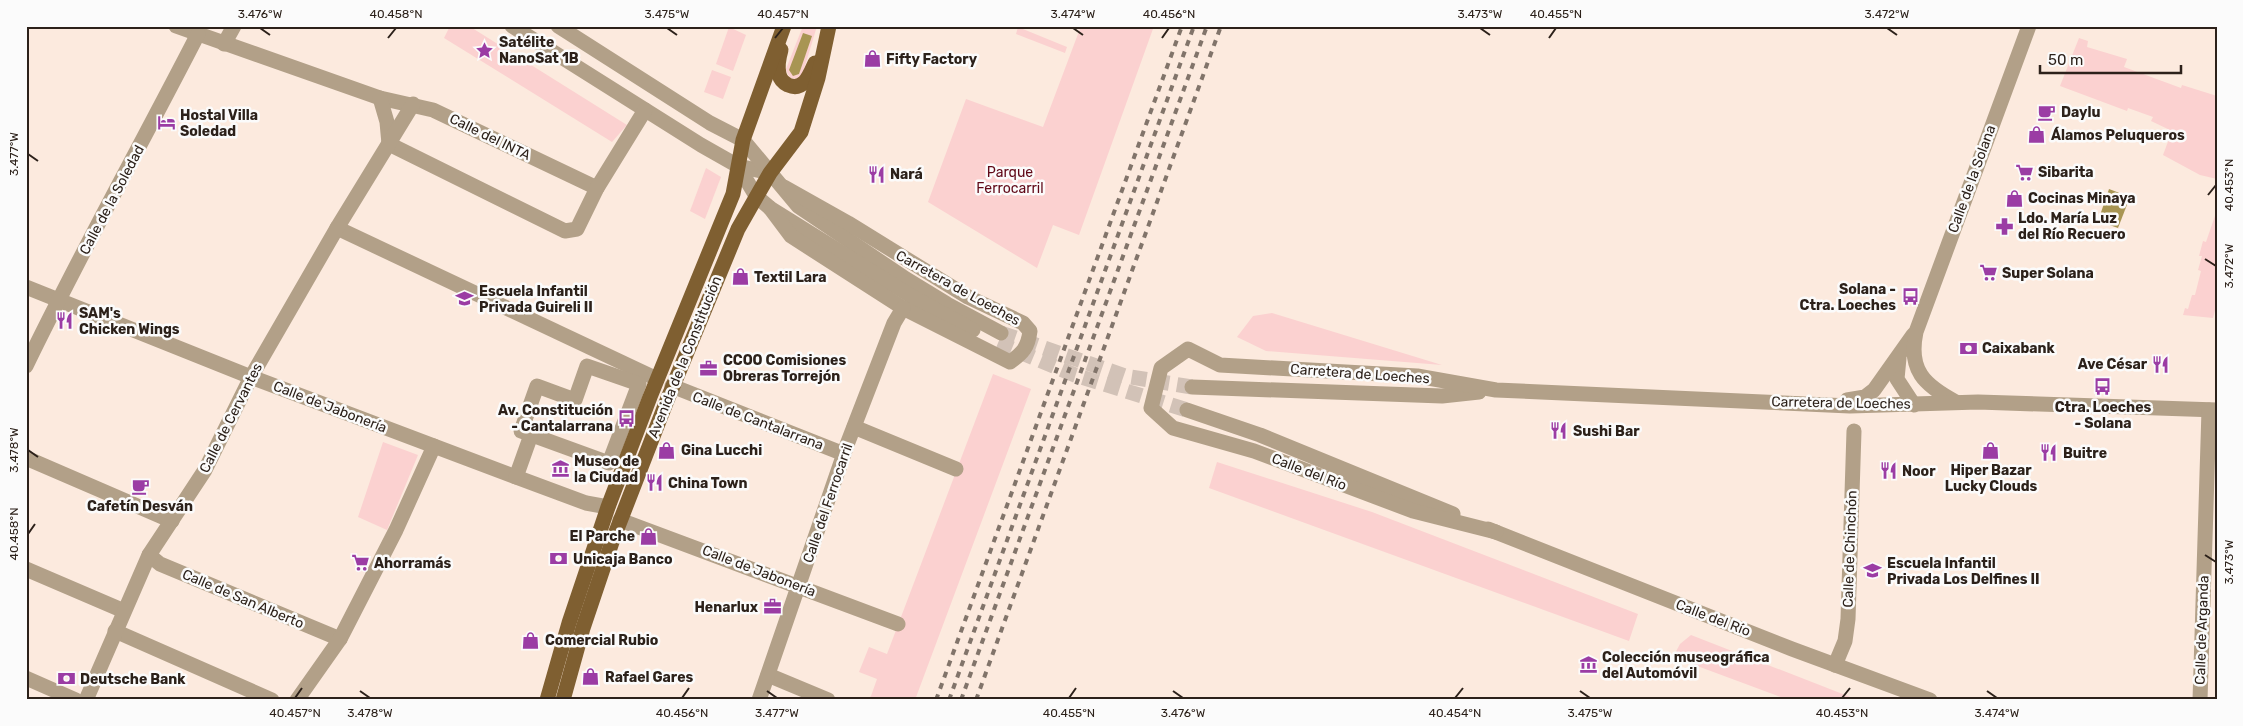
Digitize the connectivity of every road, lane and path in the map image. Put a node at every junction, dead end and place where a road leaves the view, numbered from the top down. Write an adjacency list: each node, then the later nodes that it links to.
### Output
1 (176, 26): 8 (street, Calle del INTA)
2 (234, 26): 9 (street)
3 (558, 26): 13 (street)
4 (784, 26): 7 (main road); 13 (main road, Avenida de la Constitución)
5 (2029, 26): 27 (street, Calle de la Solana)
6 (521, 29): 12 (street)
7 (829, 30): 16 (main road, Avenida de la Constitución)
8 (198, 34): 9 (street, Calle del INTA); 25 (street, Calle de la Soledad)
9 (224, 44): 10 (street, Calle del INTA)
10 (380, 98): 11 (street, Calle del INTA); 14 (street)
11 (413, 104): 14 (street, Calle de Cervantes); 18 (street, Calle del INTA)
12 (645, 110): 15 (street); 18 (street)
13 (743, 140): 15 (main road, Avenida de la Constitución); 16 (street, Carretera de Loeches)
14 (389, 144): 18 (street); 23 (street, Calle de Cervantes)
15 (738, 166): 16 (street); 19 (main road, Avenida de la Constitución); 20 (street, Carretera de Loeches)
16 (770, 173): 17 (street, Carretera de Loeches); 20 (main road, Avenida de la Constitución)
17 (784, 187): 21 (street, Carretera de Loeches); 26 (street, Carretera de Loeches)
18 (597, 188)
19 (733, 194): 20 (street, Carretera de Loeches); 31 (main road, Avenida de la Constitución)
20 (756, 196): 21 (street, Carretera de Loeches); 22 (street, Carretera de Loeches); 33 (main road, Avenida de la Constitución)
21 (798, 206): 22 (street, Carretera de Loeches)
22 (770, 208): 26 (street, Carretera de Loeches)
23 (337, 228): 30 (street, Calle de Cervantes); 31 (street)
24 (26, 287): 25 (street, Calle de Jabonería)
25 (58, 301): 29 (street, Calle de la Soledad); 30 (street, Calle de Jabonería)
26 (902, 308): 41 (street, Calle del Ferrocarril)
27 (1916, 332): 28 (street); 36 (street)
28 (1899, 357): 37 (street); 38 (street)
29 (26, 366)
30 (251, 377): 44 (street, Calle de Jabonería); 51 (street, Calle de Cervantes)
31 (657, 379): 49 (main road, Avenida de la Constitución)
32 (1156, 385): 35 (street, Carretera de Loeches); 52 (street, Calle del Río)
33 (672, 386): 45 (street, Calle de Cantalarrana); 50 (main road, Avenida de la Constitución)
34 (1192, 388): 35 (street, Carretera de Loeches)
35 (1496, 390): 37 (street, Carretera de Loeches)
36 (1956, 402): 38 (street, Carretera de Loeches); 40 (street, Carretera de Loeches)
37 (1819, 403): 38 (street, Carretera de Loeches)
38 (1914, 404)
39 (1187, 410): 52 (street, Calle del Río)
40 (2213, 410): 72 (street, Calle de Arganda)
41 (854, 427): 45 (street, Calle del Ferrocarril); 47 (street)
42 (1854, 431): 60 (street, Calle de Chinchón)
43 (531, 434): 43 (street); 48 (street)
44 (434, 446): 48 (street, Calle de Jabonería); 59 (street)
45 (844, 454): 55 (street, Calle del Ferrocarril)
46 (26, 458): 51 (street)
47 (956, 469)
48 (516, 478): 49 (street, Calle de Jabonería)
49 (608, 507): 67 (main road, Avenida de la Constitución)
50 (620, 520): 55 (street, Calle de Jabonería); 68 (main road, Avenida de la Constitución)
51 (172, 521): 53 (street, Calle de Cervantes)
52 (1496, 532): 60 (street, Calle del Río)
53 (149, 555): 56 (street, Calle de Cervantes); 59 (street, Calle de San Alberto)
54 (26, 569): 56 (street)
55 (799, 586): 57 (street, Calle de Jabonería); 61 (street, Calle del Ferrocarril)
56 (124, 611): 58 (street, Calle de Cervantes)
57 (898, 624)
58 (115, 630): 64 (street, Calle de Cervantes); 65 (street)
59 (340, 639): 66 (street)
60 (1835, 665): 71 (street, Calle del Río)
61 (768, 675): 69 (street, Calle del Ferrocarril); 70 (street)
62 (26, 678): 63 (street)
63 (76, 700)
64 (86, 700)
65 (272, 700)
66 (297, 700)
67 (547, 700)
68 (563, 700)
69 (760, 700)
70 (828, 700)
71 (1930, 700)
72 (2200, 700)

